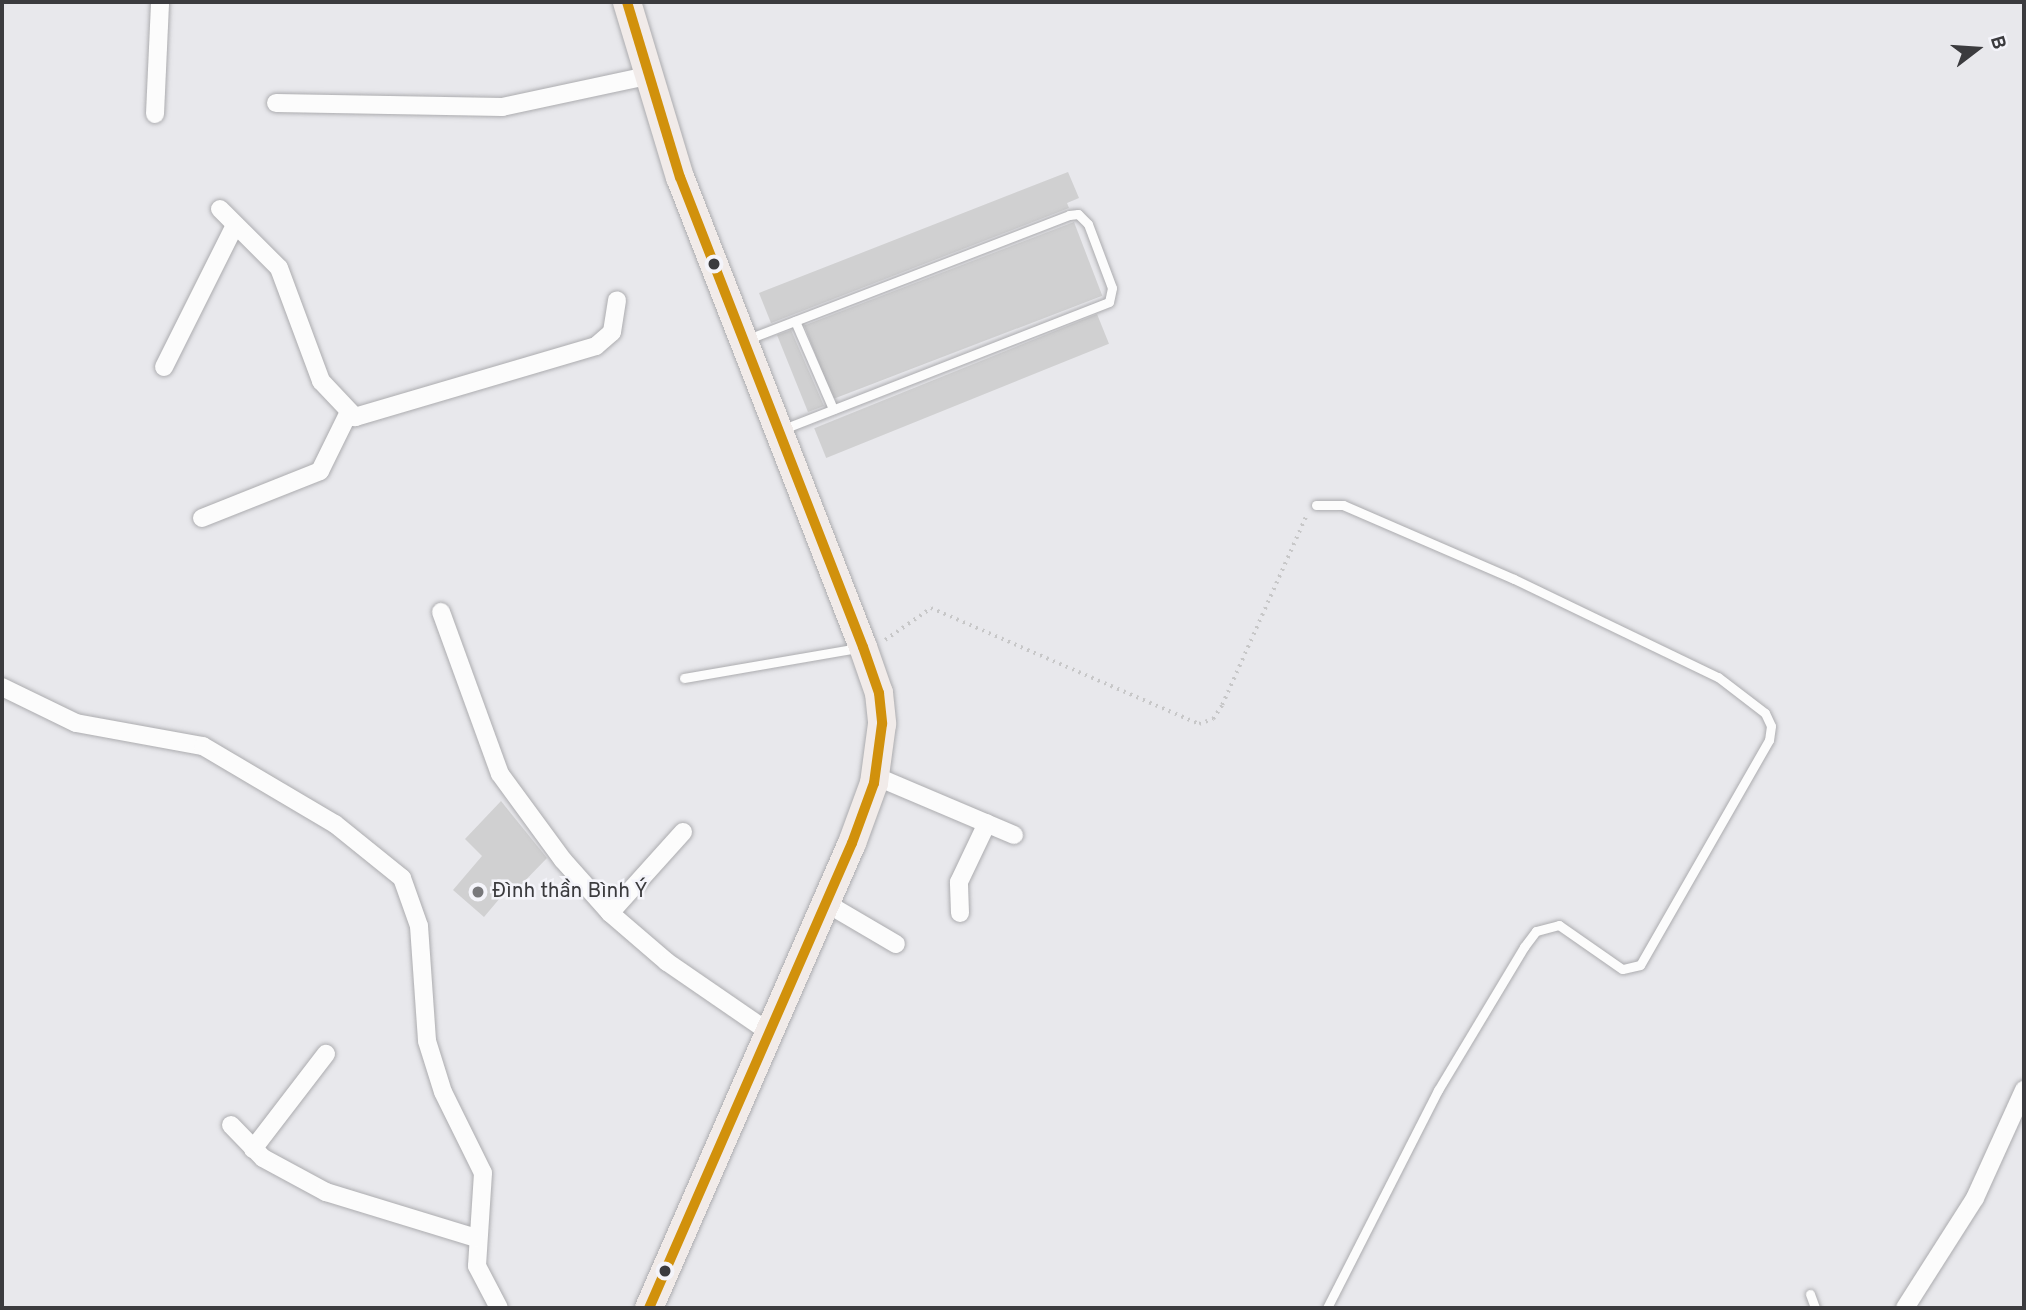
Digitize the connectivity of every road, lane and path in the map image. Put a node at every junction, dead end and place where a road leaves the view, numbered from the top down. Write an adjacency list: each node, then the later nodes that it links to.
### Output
1 (627, 2): 3 (main road)
2 (155, 3): 5 (street)
3 (646, 76): 4 (street); 10 (main road)
4 (276, 103)
5 (155, 114)
6 (220, 209): 7 (street)
7 (235, 225): 11 (street); 13 (street)
8 (617, 300): 13 (street)
9 (795, 321): 10 (lane); 12 (lane); 12 (lane)
10 (743, 341): 14 (main road)
11 (164, 367)
12 (833, 409): 14 (lane)
13 (348, 414): 16 (street)
14 (778, 430): 18 (main road)
15 (1316, 505): 18 (path); 38 (lane)
16 (202, 518)
17 (441, 612): 26 (street)
18 (864, 651): 19 (lane); 21 (main road)
19 (684, 678)
20 (2, 687): 34 (street)
21 (875, 776): 22 (street); 25 (main road)
22 (987, 824): 24 (street); 27 (street)
23 (683, 832): 26 (street)
24 (1014, 835)
25 (826, 903): 28 (street); 29 (main road)
26 (610, 913): 29 (street)
27 (960, 913)
28 (896, 944)
29 (769, 1032): 37 (main road)
30 (326, 1054): 33 (street)
31 (2024, 1090): 40 (street)
32 (231, 1125): 33 (street)
33 (253, 1149): 34 (street)
34 (476, 1238): 36 (street)
35 (1810, 1294): 39 (lane)
36 (499, 1308)
37 (649, 1308)
38 (1327, 1308)
39 (1815, 1308)
40 (1905, 1308)

